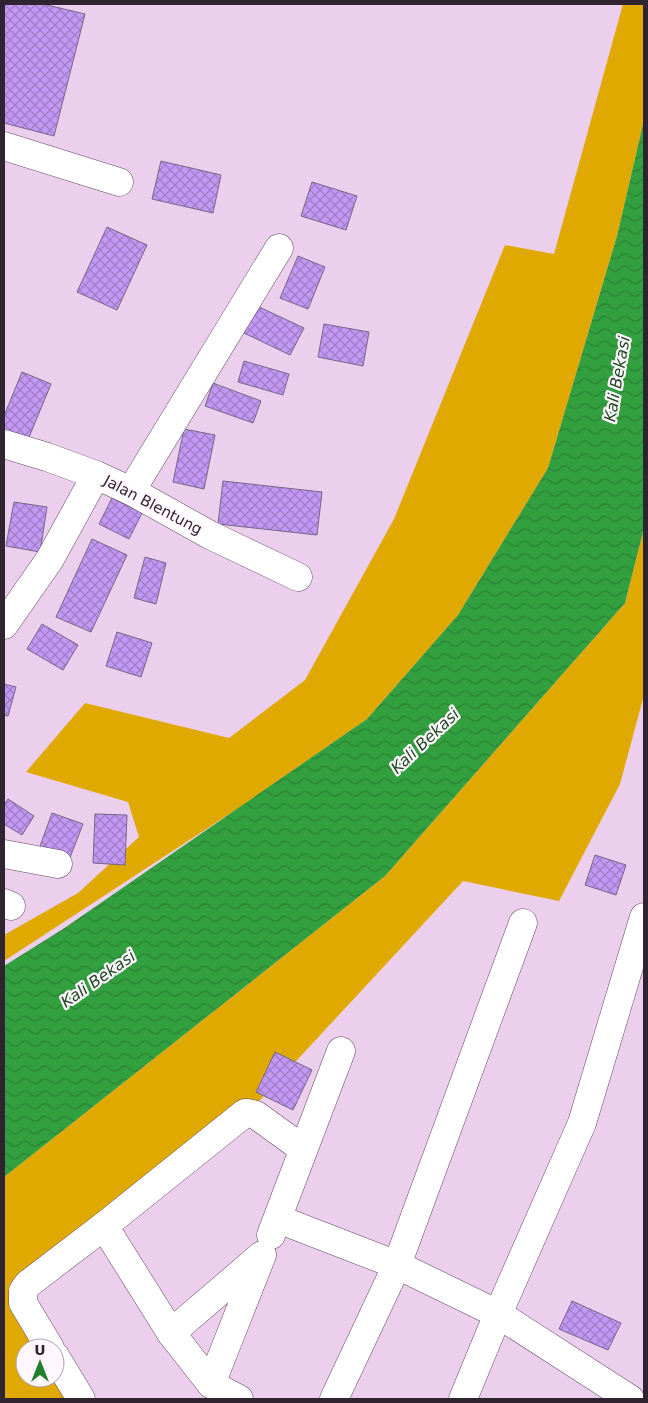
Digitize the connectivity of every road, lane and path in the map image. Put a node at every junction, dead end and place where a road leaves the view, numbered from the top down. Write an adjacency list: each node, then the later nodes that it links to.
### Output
1 (4, 146): 2 (street)
2 (119, 182)
3 (279, 248): 6 (street)
4 (4, 444): 5 (street, Jalan Blentung)
5 (96, 476): 6 (street, Jalan Blentung); 8 (street)
6 (131, 491): 7 (street, Jalan Blentung)
7 (298, 577)
8 (4, 625)
9 (4, 854): 10 (street)
10 (58, 864)
11 (644, 917): 19 (street)
12 (523, 923): 18 (street)
13 (341, 1051): 14 (street)
14 (303, 1149): 15 (street); 16 (street)
15 (278, 1219): 17 (street); 18 (street)
16 (104, 1226): 20 (street); 21 (street)
17 (262, 1255): 20 (street); 23 (street)
18 (397, 1265): 19 (street); 26 (street)
19 (498, 1314): 27 (street); 28 (street)
20 (171, 1333): 23 (street)
21 (44, 1338)
22 (65, 1373): 24 (street)
23 (210, 1384): 25 (street)
24 (81, 1399)
25 (239, 1399)
26 (334, 1399)
27 (463, 1399)
28 (630, 1399)

